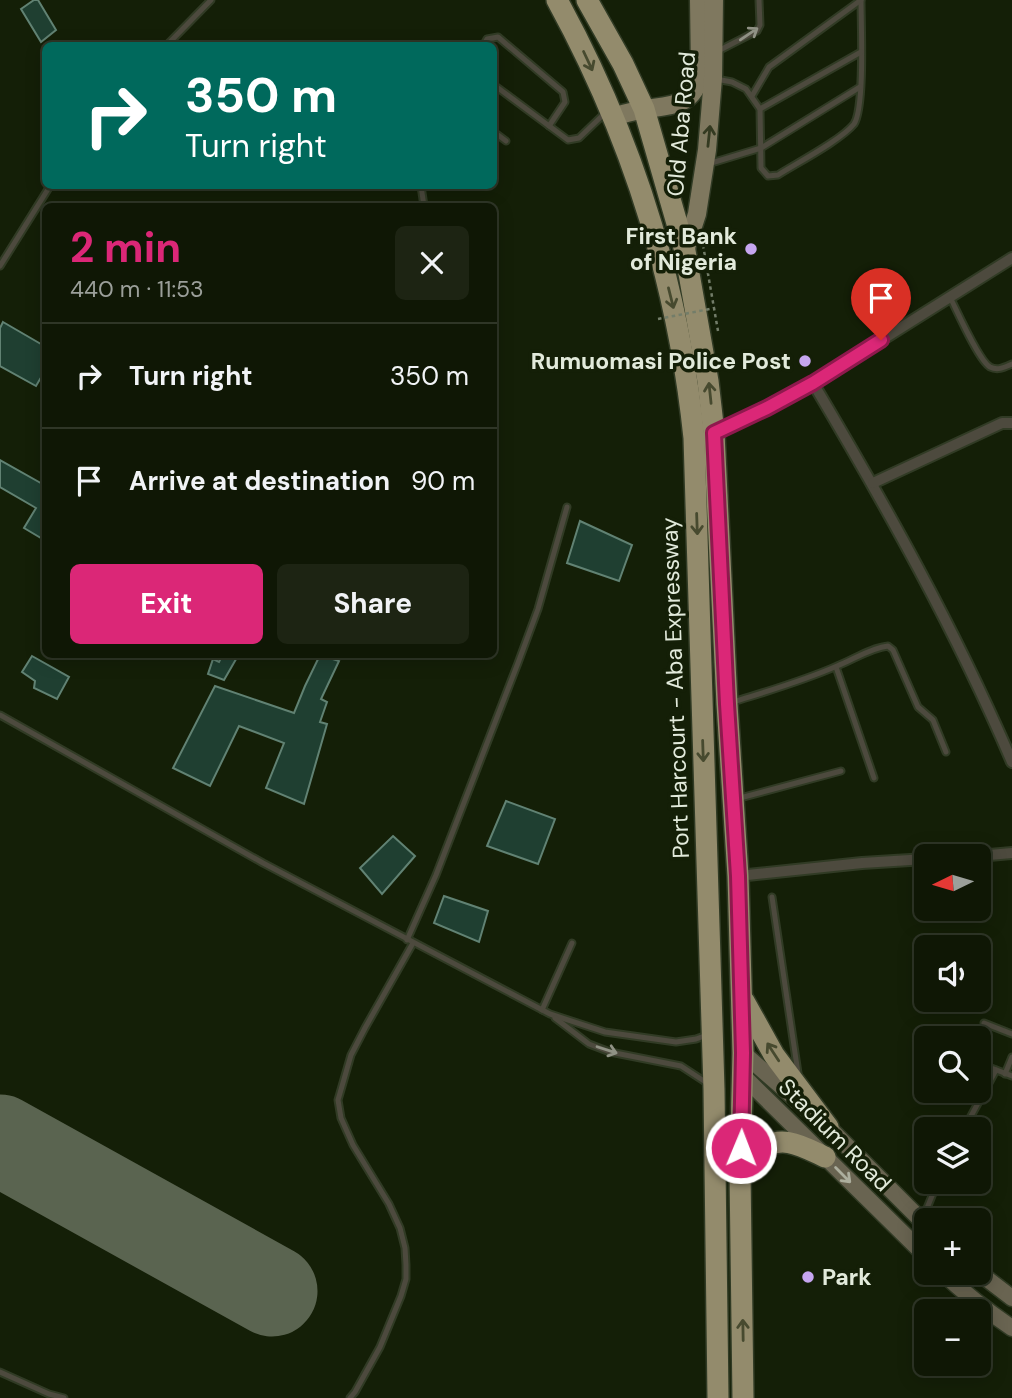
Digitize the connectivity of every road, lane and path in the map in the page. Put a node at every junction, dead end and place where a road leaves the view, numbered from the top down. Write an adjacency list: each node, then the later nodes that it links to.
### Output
1 (211, 0): 8 (lane)
2 (557, 0): 18 (highway, Port Harcourt - Aba Expressway, one-way to 18)
3 (587, 0): 16 (highway)
4 (699, 0): 16 (main road, Old Aba Road)
5 (714, 0): 11 (main road, Old Aba Road)
6 (759, 0): 11 (lane, one-way to 6)
7 (861, 0): 10 (lane); 15 (lane)
8 (170, 42)
9 (485, 42): 19 (lane)
10 (860, 52): 14 (lane); 17 (lane)
11 (713, 53): 12 (main road, Old Aba Road)
12 (713, 78): 15 (lane); 23 (main road, Old Aba Road, one-way to 12)
13 (497, 87): 19 (lane)
14 (860, 87): 22 (lane); 22 (lane)
15 (752, 96): 17 (lane)
16 (644, 109): 18 (main road, Old Aba Road); 25 (highway)
17 (760, 109): 22 (lane)
18 (612, 112): 19 (lane); 55 (highway, Port Harcourt - Aba Expressway, one-way to 55)
19 (549, 126)
20 (497, 134): 21 (lane)
21 (506, 141)
22 (761, 148): 23 (lane)
23 (706, 164): 25 (main road, Old Aba Road)
24 (48, 189): 27 (lane)
25 (694, 246): 29 (path, bridge); 33 (highway, one-way to 25)
26 (1012, 258): 28 (street)
27 (0, 266)
28 (950, 297): 30 (lane); 31 (street)
29 (658, 319)
30 (1012, 364)
31 (813, 383): 33 (street); 34 (street)
32 (1012, 423): 34 (street)
33 (714, 433): 37 (highway)
34 (873, 484): 40 (street)
35 (567, 507): 49 (lane)
36 (836, 667): 37 (lane); 39 (lane); 42 (lane)
37 (727, 704): 43 (highway)
38 (0, 715): 49 (lane)
39 (946, 752)
40 (1012, 762)
41 (841, 771): 43 (lane)
42 (874, 778)
43 (733, 800): 47 (highway)
44 (1012, 853): 45 (street)
45 (991, 855)
46 (914, 860): 47 (street)
47 (738, 876): 51 (highway)
48 (772, 897): 65 (lane)
49 (410, 941): 52 (lane); 79 (lane)
50 (572, 943): 52 (lane)
51 (741, 995): 57 (highway); 65 (highway, one-way to 51)
52 (542, 1010): 53 (lane)
53 (550, 1014): 55 (lane); 64 (lane, one-way to 64)
54 (984, 1023): 56 (lane)
55 (711, 1034): 64 (highway, Port Harcourt - Aba Expressway)
56 (1012, 1034)
57 (743, 1053): 62 (highway); 67 (main road, Stadium Road)
58 (1012, 1057): 61 (lane)
59 (991, 1068): 60 (lane)
60 (996, 1070): 61 (lane); 66 (lane)
61 (1005, 1074): 63 (lane)
62 (742, 1075): 68 (main road, Stadium Road); 69 (highway)
63 (1012, 1076)
64 (714, 1089): 77 (highway, Port Harcourt - Aba Expressway)
65 (801, 1090): 67 (highway)
66 (971, 1117)
67 (828, 1127): 70 (main road, Stadium Road)
68 (825, 1157): 69 (highway); 71 (main road, Stadium Road, one-way to 71)
69 (740, 1172): 80 (highway, one-way to 69)
70 (914, 1213)
71 (914, 1244)
72 (991, 1282): 74 (main road)
73 (956, 1285): 75 (main road)
74 (1012, 1298)
75 (1012, 1328)
76 (0, 1372): 78 (lane)
77 (717, 1397)
78 (64, 1398)
79 (350, 1398)
80 (743, 1398)

